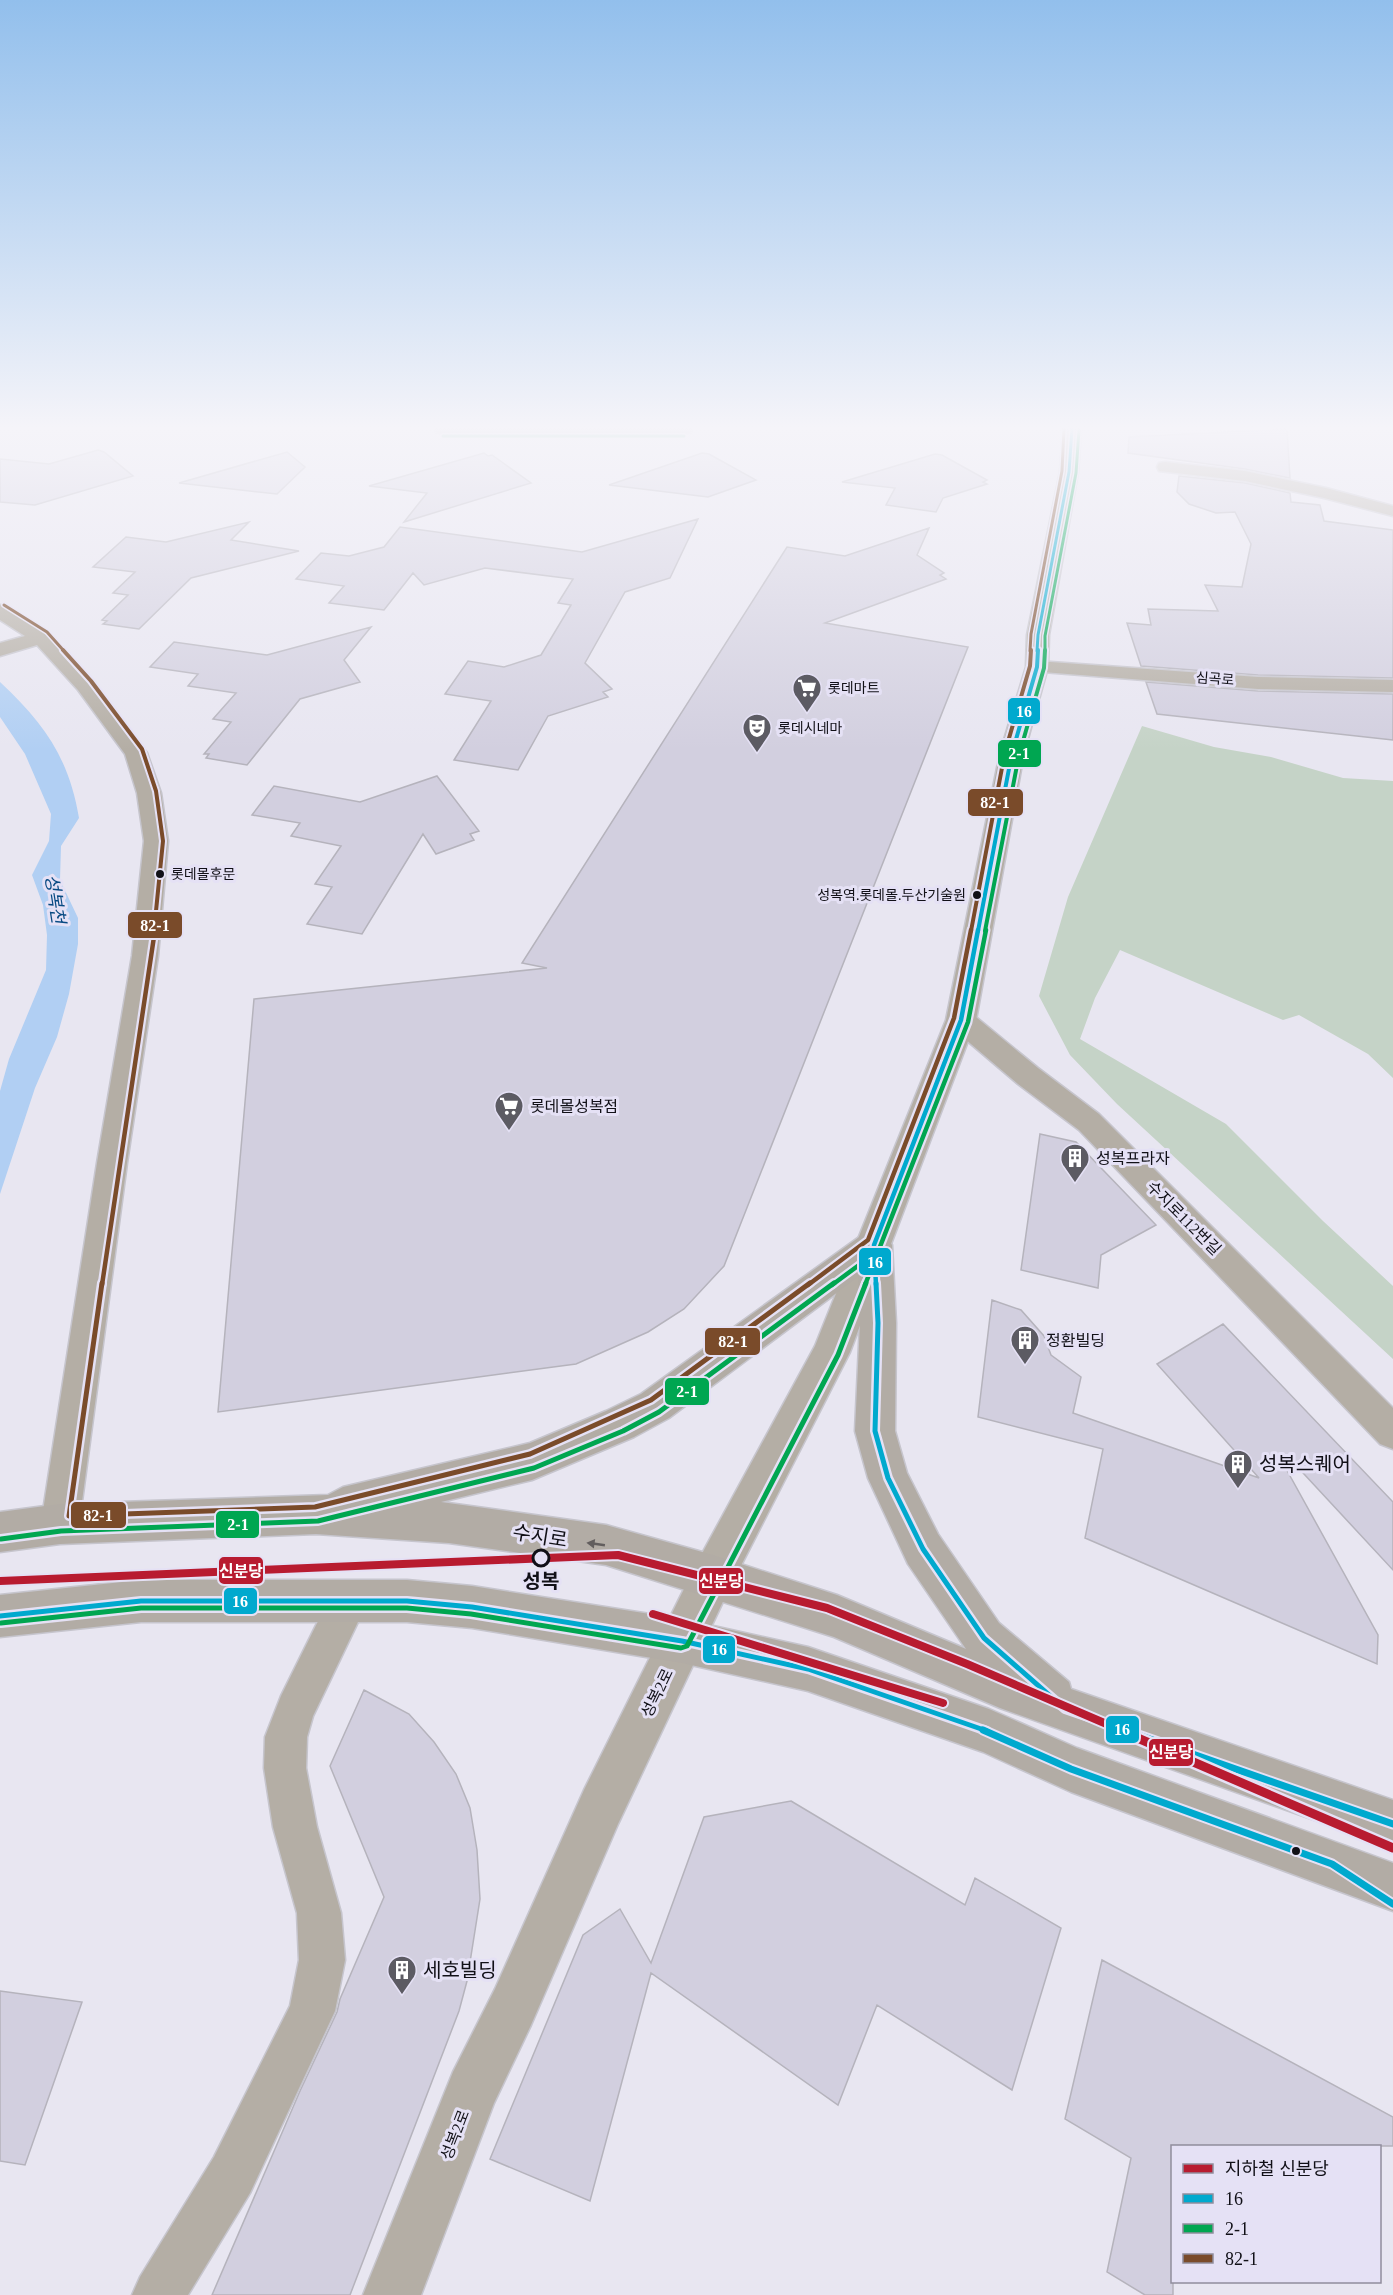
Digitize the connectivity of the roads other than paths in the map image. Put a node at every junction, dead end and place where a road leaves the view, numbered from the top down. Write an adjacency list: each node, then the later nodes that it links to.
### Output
1 (1057, 536): 5 (street, 성복2로)
2 (0, 611): 3 (street)
3 (41, 637): 4 (street); 11 (street)
4 (7, 649)
5 (1037, 667): 6 (street, 심곡로); 7 (street, 성복2로)
6 (1393, 686)
7 (961, 1020): 8 (street, 성복2로); 9 (street, 수지로112번길)
8 (874, 1245): 10 (main road); 13 (street, 성복2로); 17 (main road)
9 (1393, 1432)
10 (316, 1514): 11 (main road, 수지로); 13 (main road, 수지로, one-way to 10)
11 (60, 1524): 12 (main road, 수지로)
12 (2, 1532)
13 (713, 1576): 16 (street, 성복2로); 17 (main road, 수지로)
14 (349, 1601): 15 (main road); 16 (main road); 22 (street)
15 (0, 1616)
16 (682, 1641): 19 (main road); 23 (street, 성복2로)
17 (1065, 1709): 18 (main road, 수지로)
18 (1393, 1824)
19 (1332, 1864): 20 (main road); 21 (main road)
20 (1393, 1887)
21 (1393, 1904)
22 (158, 2295)
23 (393, 2295)

